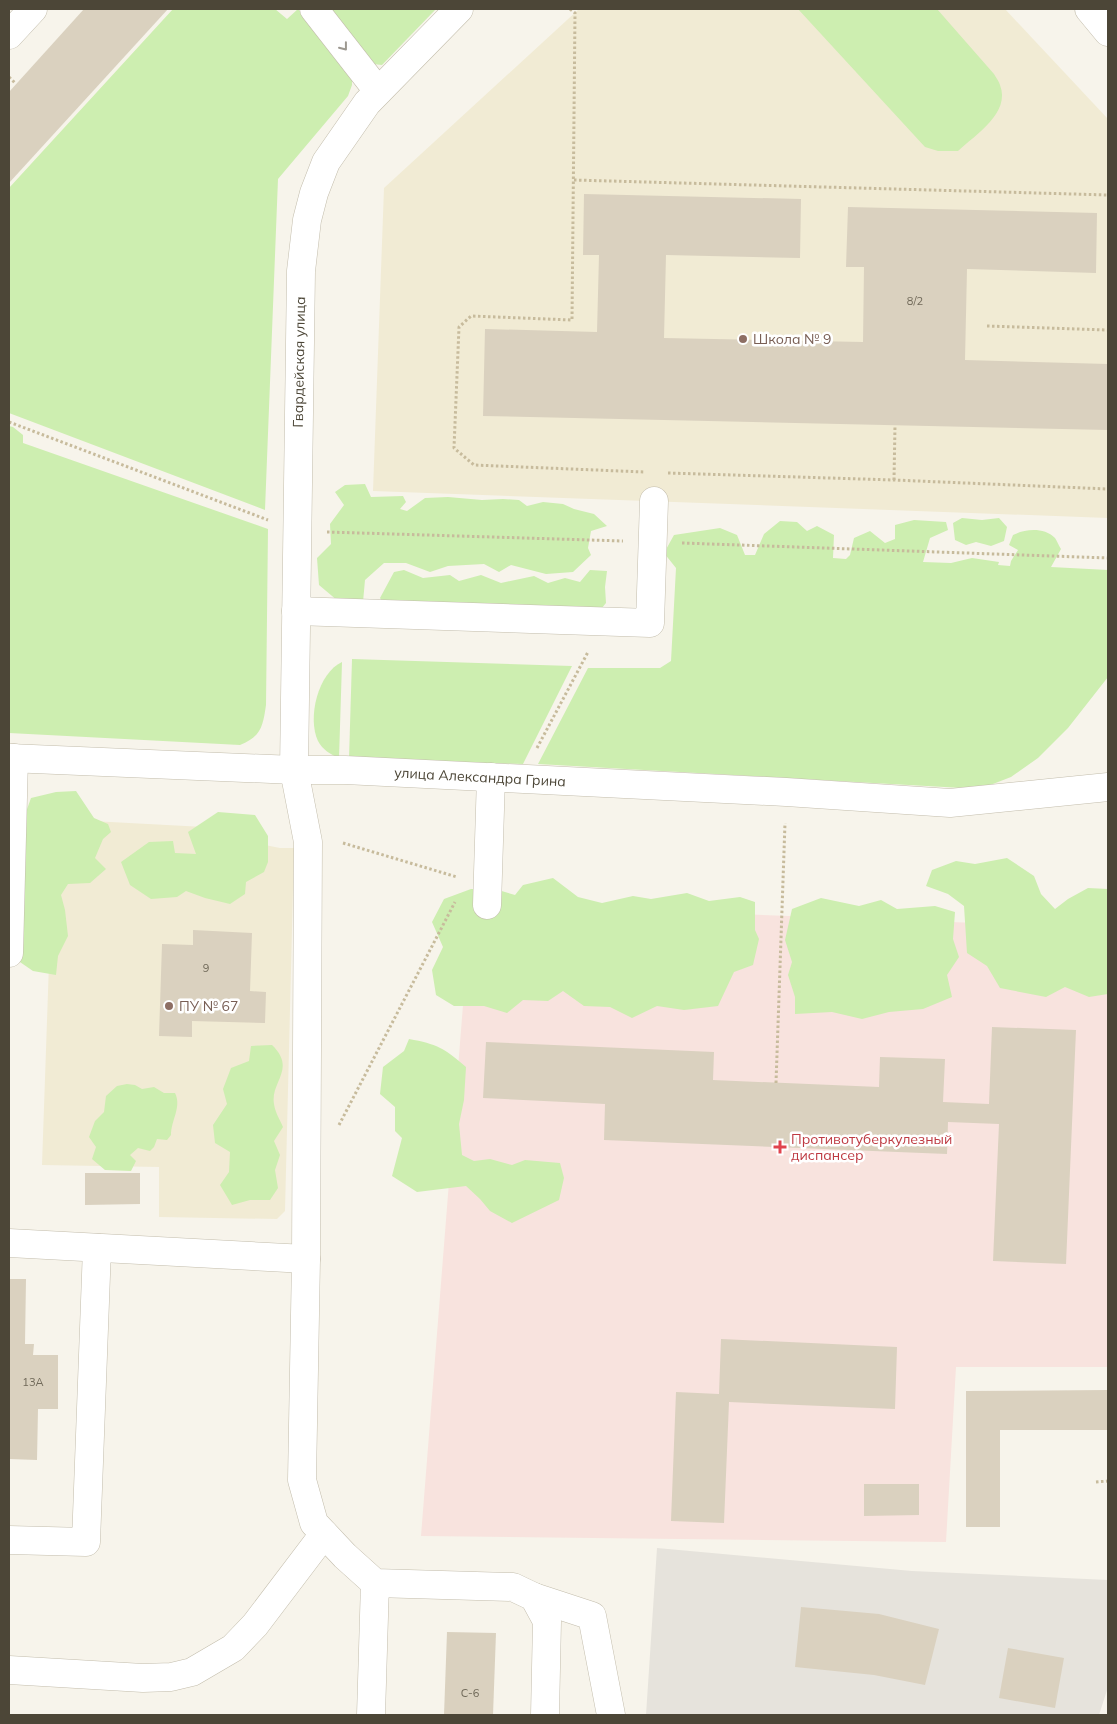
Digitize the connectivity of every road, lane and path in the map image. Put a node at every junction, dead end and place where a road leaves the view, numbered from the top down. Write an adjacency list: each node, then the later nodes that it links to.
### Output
1 (33, 9): 7 (street)
2 (314, 9): 10 (street, one-way to 10)
3 (459, 9): 10 (street, Гвардейская улица)
4 (570, 9): 11 (path)
5 (1089, 9): 6 (street)
6 (1108, 32)
7 (9, 35)
8 (9, 77): 9 (path)
9 (16, 84)
10 (378, 91): 22 (street, Гвардейская улица)
11 (574, 180): 12 (path); 17 (path)
12 (1108, 195)
13 (987, 326): 14 (path)
14 (1108, 330)
15 (9, 422): 22 (path)
16 (895, 425): 19 (path)
17 (646, 472)
18 (666, 472): 19 (path)
19 (894, 480): 20 (path)
20 (1108, 489)
21 (654, 501): 23 (street)
22 (296, 531): 23 (path); 25 (street, Гвардейская улица)
23 (653, 542): 24 (path); 26 (street)
24 (1108, 558)
25 (296, 611): 26 (street); 28 (street, Гвардейская улица)
26 (605, 621): 30 (path)
27 (11, 758): 28 (street, улица Александра Грина); 35 (street)
28 (294, 770): 29 (street, улица Александра Грина); 40 (street, Гвардейская улица)
29 (491, 777): 30 (street, улица Александра Грина); 34 (street)
30 (521, 779): 32 (street, улица Александра Грина)
31 (1108, 787): 32 (street, улица Александра Грина)
32 (786, 792): 36 (path)
33 (343, 843): 34 (path)
34 (480, 888): 37 (path)
35 (9, 953)
36 (776, 1083)
37 (337, 1128)
38 (9, 1243): 39 (street)
39 (97, 1248): 40 (street); 44 (street)
40 (306, 1259): 43 (street, Гвардейская улица)
41 (1108, 1481): 42 (path)
42 (1096, 1482)
43 (324, 1534): 45 (street, Гвардейская улица); 47 (street)
44 (9, 1540)
45 (375, 1583): 46 (street); 48 (street)
46 (534, 1597): 49 (street); 50 (street)
47 (9, 1670)
48 (371, 1715)
49 (545, 1715)
50 (611, 1715)

